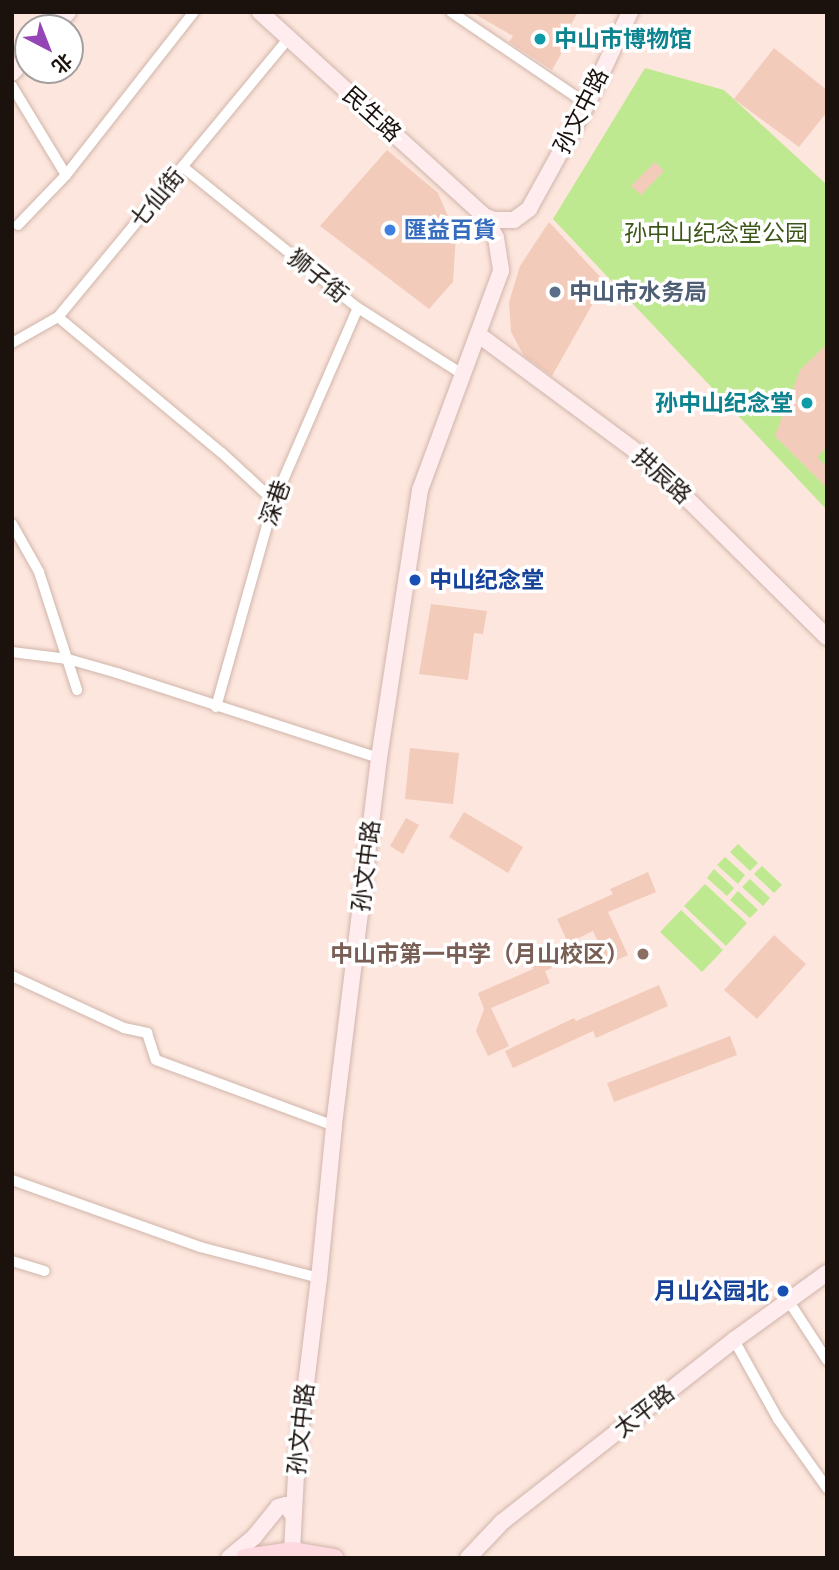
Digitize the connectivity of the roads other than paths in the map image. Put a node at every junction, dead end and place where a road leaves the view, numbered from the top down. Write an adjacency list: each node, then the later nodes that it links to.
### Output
1 (194, 12): 9 (street)
2 (260, 12): 5 (street, 民生路)
3 (451, 12): 7 (street)
4 (630, 12): 7 (street, 孙文中路)
5 (289, 38): 8 (street, 七仙街); 10 (street, 民生路)
6 (12, 86): 9 (street)
7 (587, 104): 10 (street, 孙文中路)
8 (183, 167): 12 (street, 狮子街); 13 (street, 七仙街)
9 (66, 175): 11 (street)
10 (484, 216): 14 (street, 孙文中路)
11 (18, 225)
12 (358, 308): 16 (street, 狮子街); 17 (street, 深巷)
13 (58, 317): 15 (street, 七仙街); 17 (street)
14 (479, 335): 16 (street, 孙文中路); 19 (street, 拱辰路)
15 (12, 343)
16 (462, 374): 24 (street, 孙文中路)
17 (274, 501): 23 (street, 深巷)
18 (12, 524): 21 (street)
19 (827, 637)
20 (12, 652): 21 (street)
21 (68, 659): 22 (street); 23 (street)
22 (76, 690)
23 (216, 706): 24 (street)
24 (379, 758): 26 (street, 孙文中路)
25 (12, 976): 26 (street)
26 (334, 1126): 31 (street, 孙文中路)
27 (12, 1180): 31 (street)
28 (12, 1261): 29 (street)
29 (44, 1271)
30 (827, 1273): 32 (street, 太平路)
31 (319, 1278): 36 (street, 孙文中路)
32 (788, 1300): 33 (street, 太平路); 34 (street)
33 (734, 1340): 35 (street); 41 (street, 太平路)
34 (827, 1360)
35 (827, 1488)
36 (293, 1515): 37 (street, 孙文中路); 38 (street)
37 (290, 1554): 39 (main road); 40 (main road)
38 (229, 1558)
39 (245, 1558)
40 (334, 1558)
41 (468, 1558)

